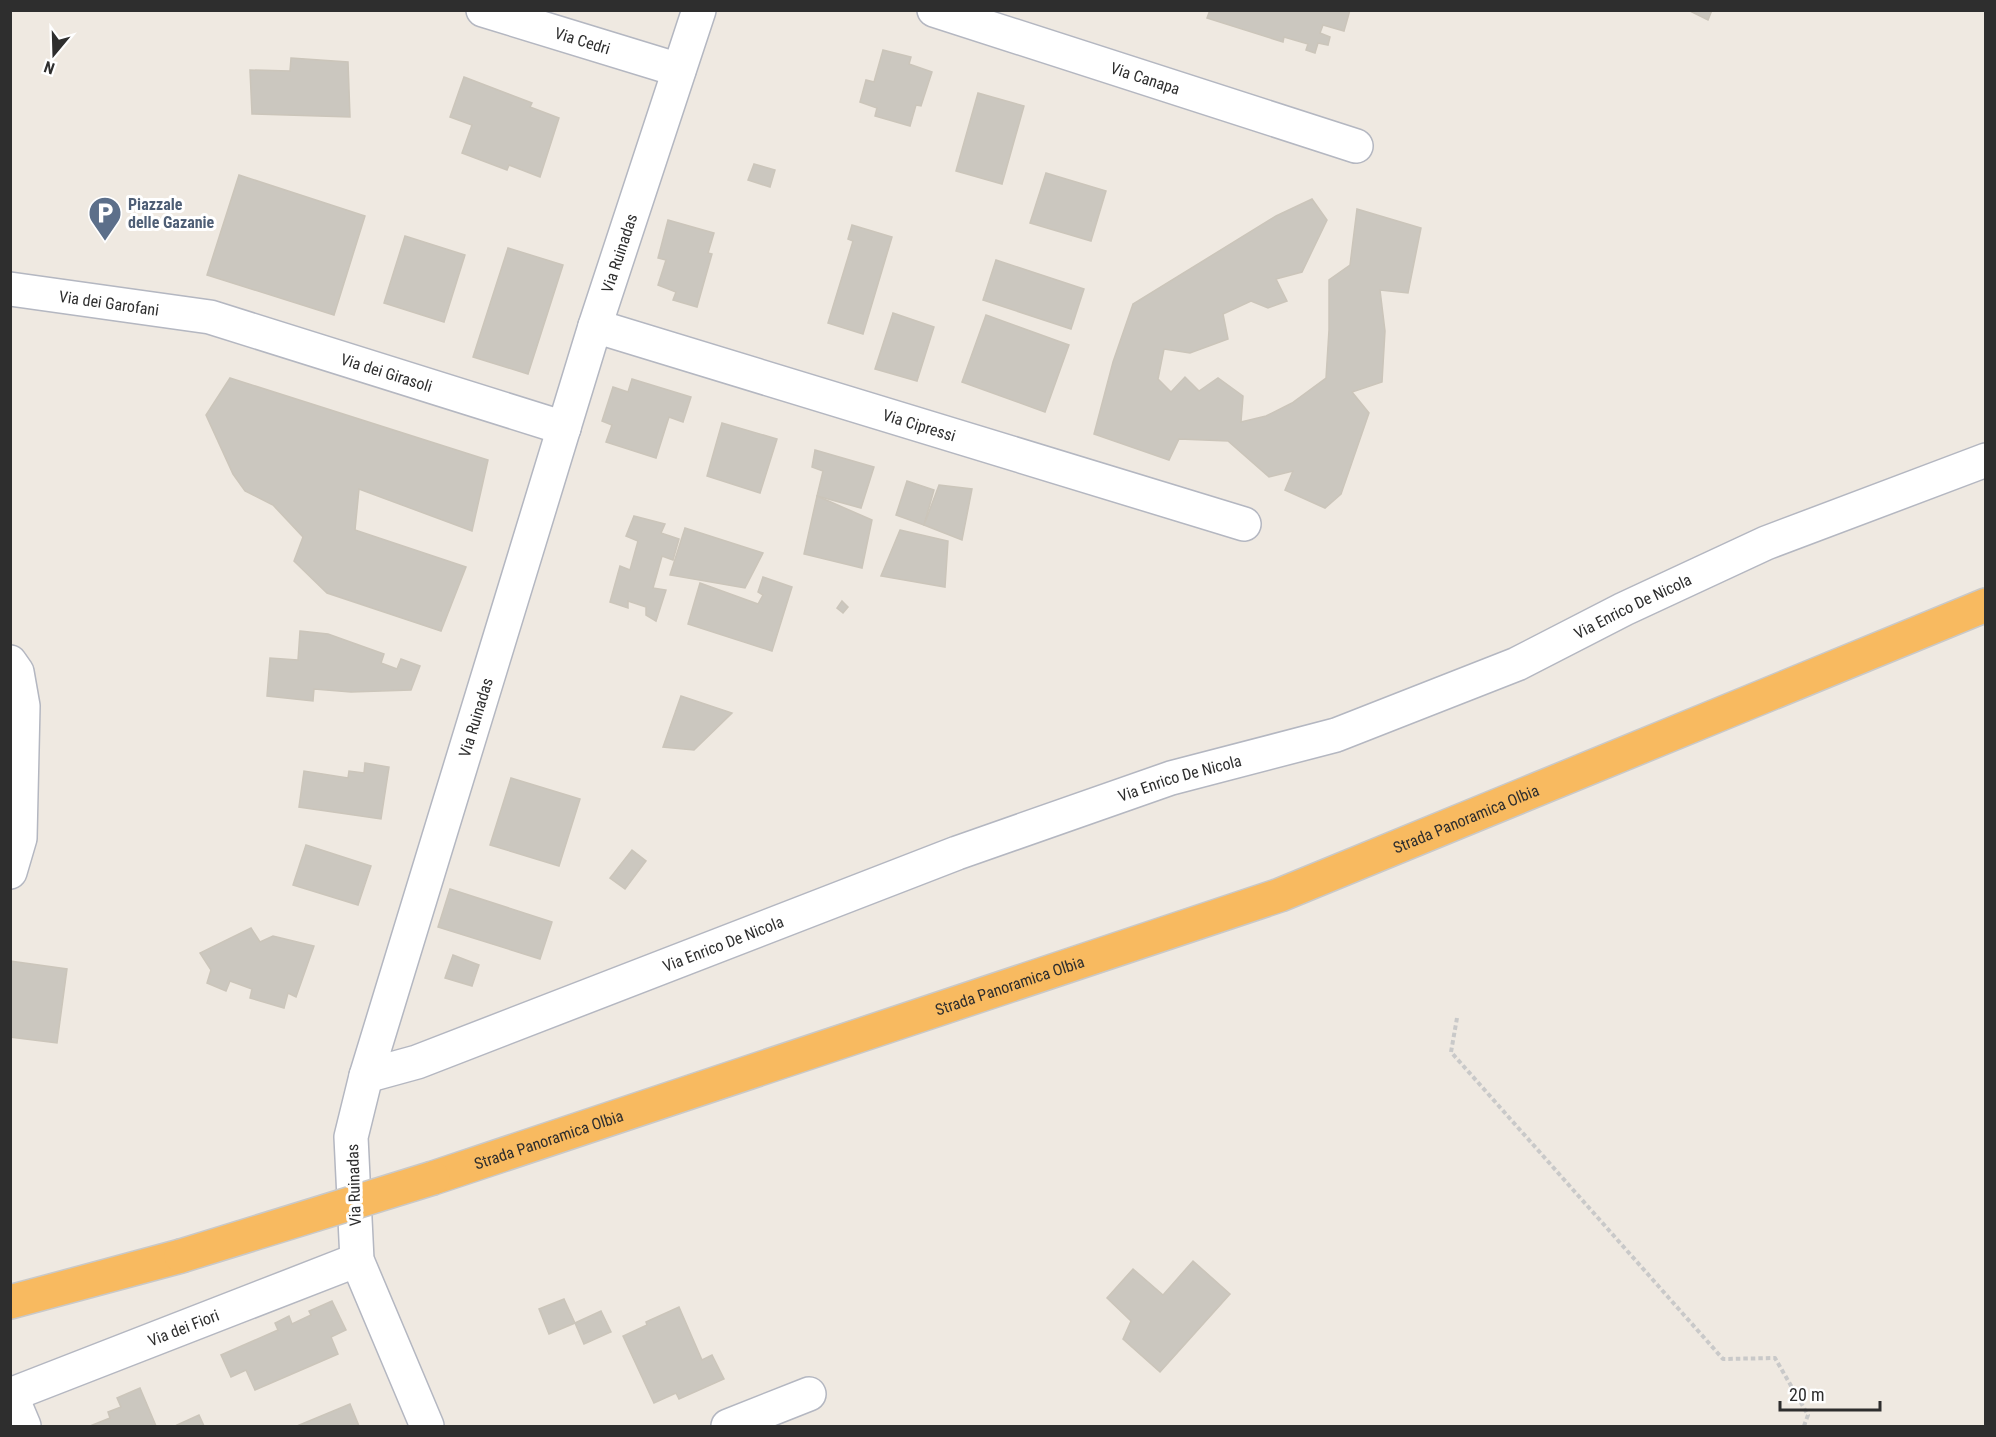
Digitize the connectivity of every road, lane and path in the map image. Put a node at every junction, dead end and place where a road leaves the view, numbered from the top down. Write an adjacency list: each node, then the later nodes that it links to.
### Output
1 (483, 10): 4 (street, Via Cedri)
2 (699, 10): 4 (street, Via Ruinadas)
3 (933, 10): 5 (street, Via Canapa)
4 (680, 70): 8 (street, Via Ruinadas)
5 (1356, 146)
6 (10, 289): 7 (street, Via dei Garofani)
7 (210, 316): 9 (street, Via dei Girasoli)
8 (595, 326): 9 (street, Via Ruinadas); 11 (street, Via Cipressi)
9 (564, 428): 16 (street, Via Ruinadas)
10 (1986, 460): 16 (street, Via Enrico De Nicola)
11 (1244, 524)
12 (1986, 605): 18 (highway, Strada Panoramica Olbia, bridge)
13 (10, 662): 14 (street)
14 (10, 872)
15 (1457, 1018): 24 (path)
16 (366, 1076): 17 (street, Via Ruinadas)
17 (357, 1260): 20 (street, Via dei Fiori); 22 (street, Via Ruinadas)
18 (10, 1302)
19 (809, 1394): 23 (street)
20 (11, 1395): 21 (street)
21 (24, 1426)
22 (427, 1426)
23 (728, 1426)
24 (1804, 1426)

